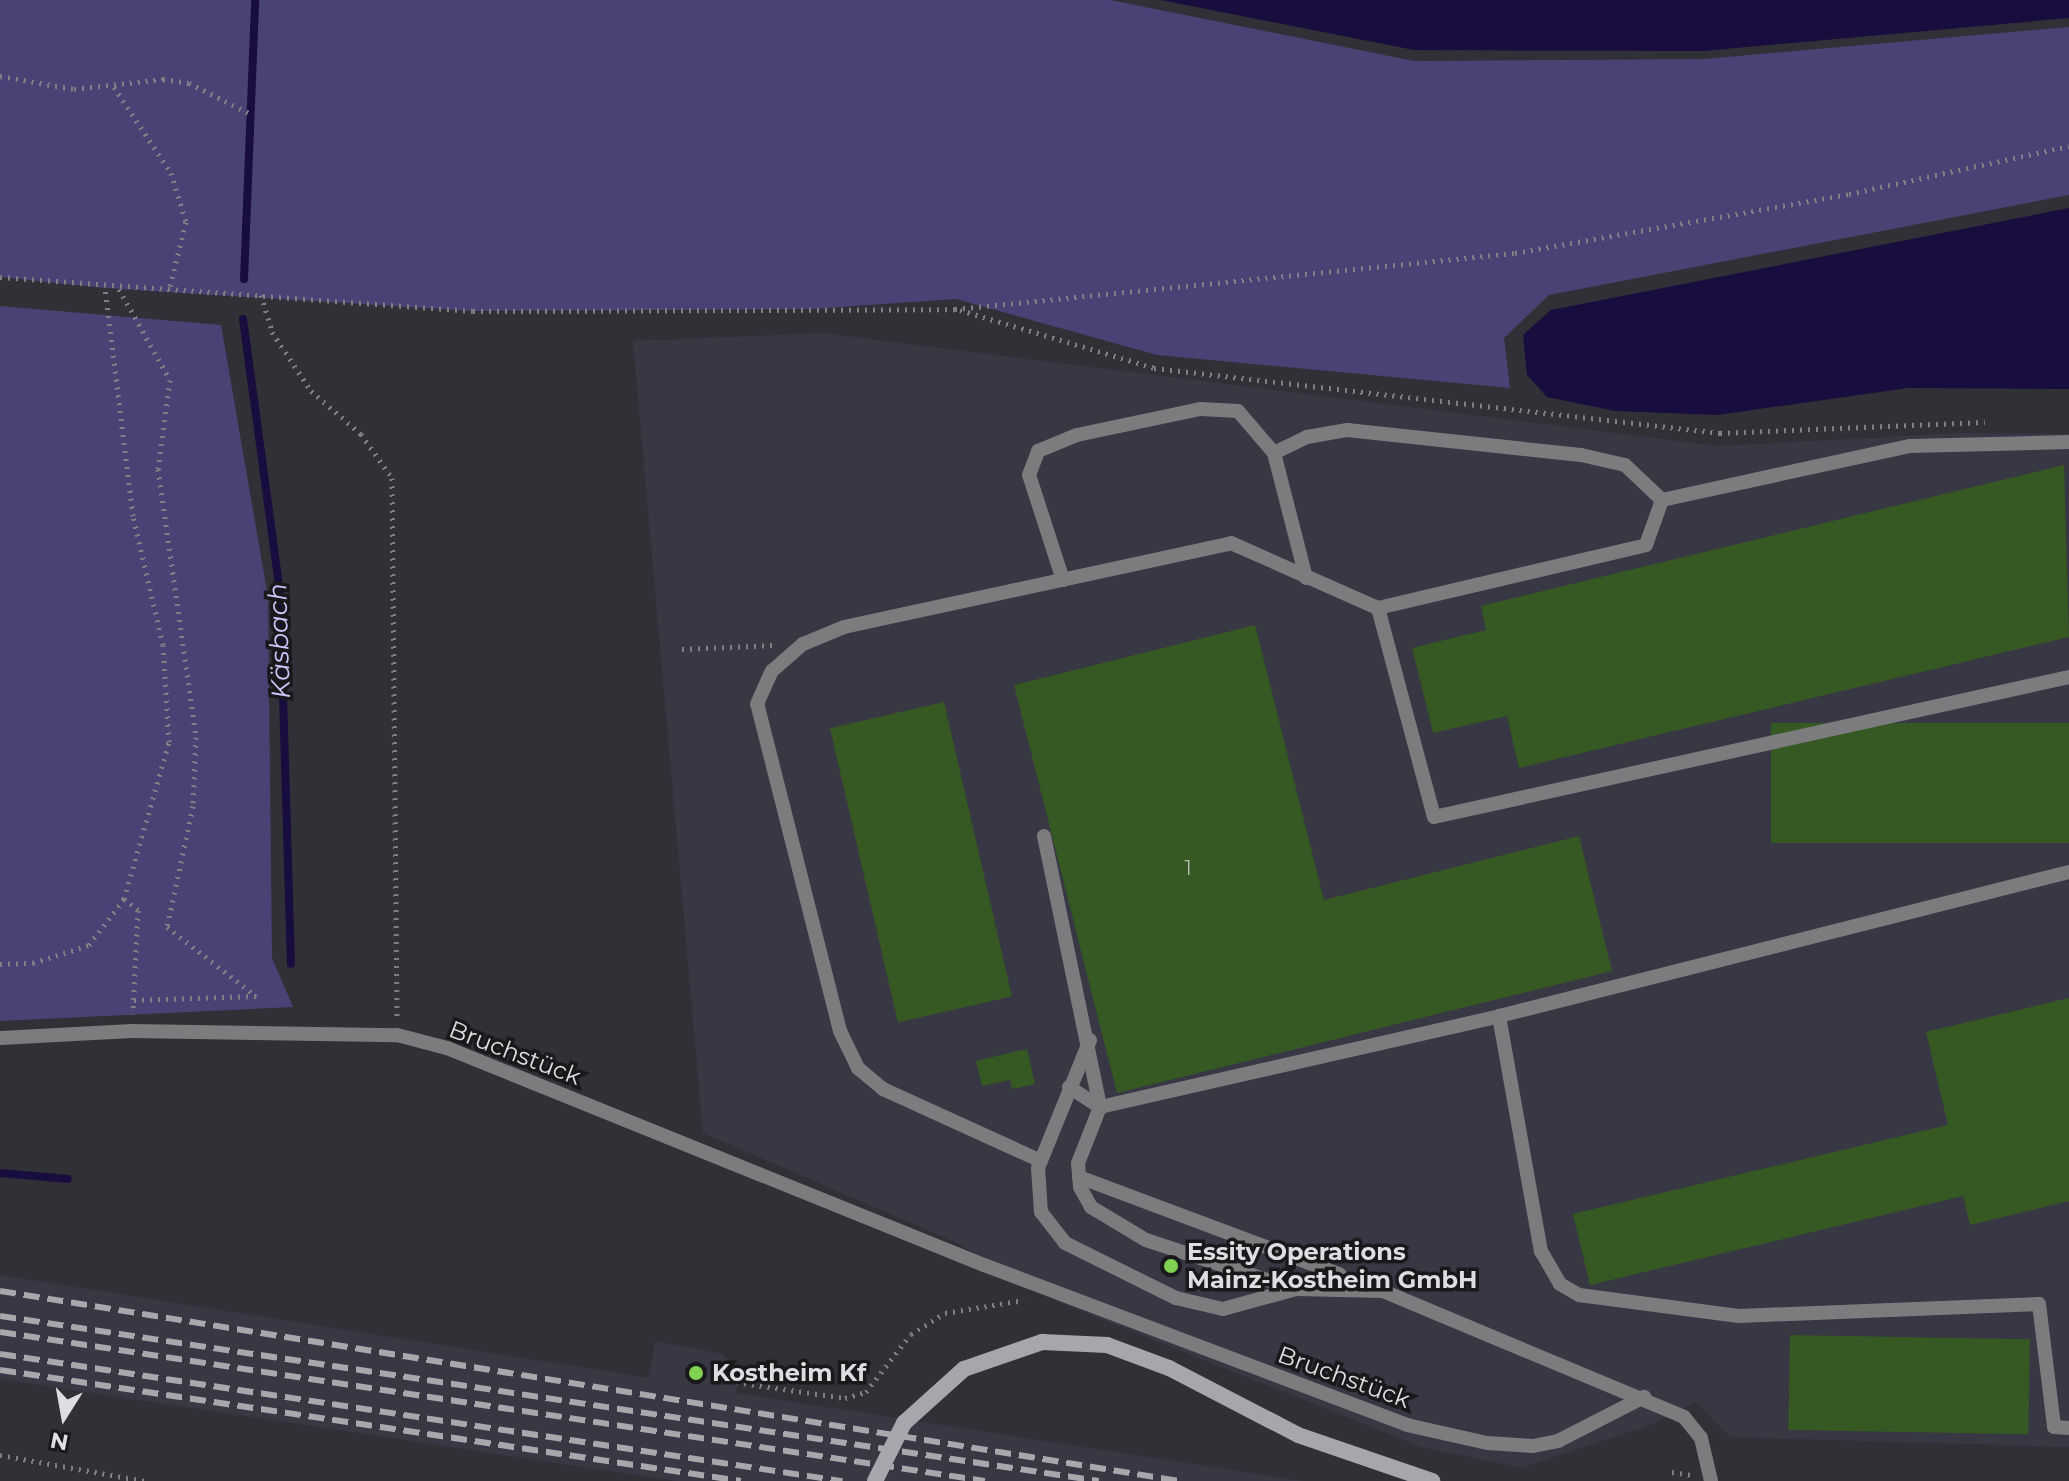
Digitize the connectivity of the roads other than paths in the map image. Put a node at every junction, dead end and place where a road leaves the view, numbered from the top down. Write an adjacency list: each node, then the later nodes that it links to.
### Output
1 (2069, 442): 3 (lane)
2 (1274, 453): 3 (lane); 4 (lane); 5 (lane)
3 (1662, 500): 6 (lane)
4 (1306, 578): 5 (lane); 6 (lane)
5 (1063, 580): 15 (lane)
6 (1378, 608): 7 (lane)
7 (2069, 677)
8 (1044, 836): 12 (lane)
9 (2069, 872): 10 (lane)
10 (1499, 1016): 14 (lane); 20 (lane)
11 (0, 1038): 19 (lane, Bruchstück)
12 (1090, 1040): 13 (lane); 14 (lane)
13 (1069, 1087): 14 (lane); 15 (lane)
14 (1100, 1107): 16 (lane)
15 (1041, 1161): 17 (lane)
16 (1079, 1177): 17 (lane); 18 (lane)
17 (1296, 1289): 18 (lane)
18 (1349, 1289): 19 (lane)
19 (1644, 1397): 21 (lane)
20 (2069, 1428)
21 (1711, 1479)
22 (875, 1481): 23 (street, bridge)
23 (1432, 1481)

